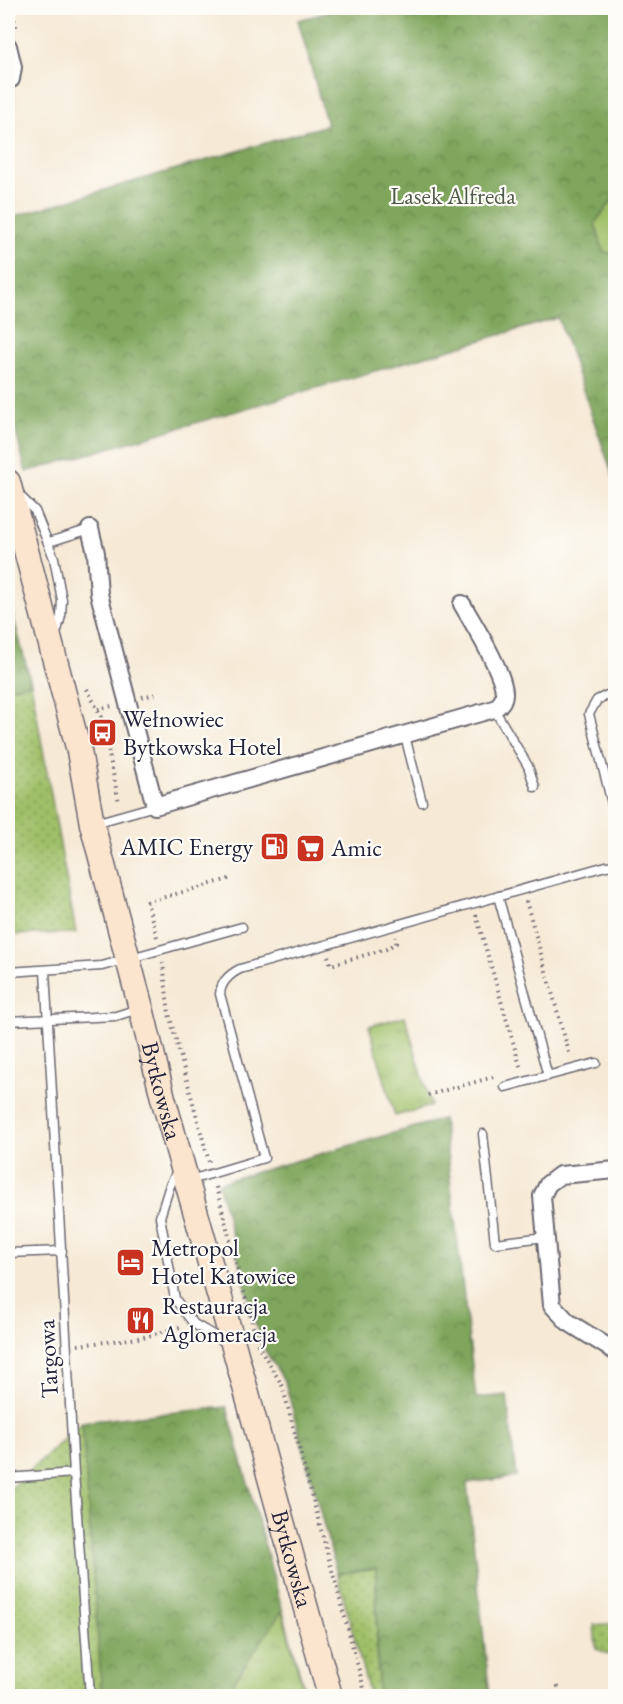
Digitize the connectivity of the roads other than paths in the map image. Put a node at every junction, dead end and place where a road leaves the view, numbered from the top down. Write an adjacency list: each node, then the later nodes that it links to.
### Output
1 (8, 46): 2 (street)
2 (8, 80)
3 (8, 483): 5 (lane); 7 (street, Bytkowska)
4 (90, 529): 5 (lane); 13 (street)
5 (49, 542): 7 (lane)
6 (462, 604): 9 (street)
7 (52, 649): 15 (street, Bytkowska)
8 (615, 691): 14 (lane)
9 (494, 709): 10 (street); 11 (lane)
10 (405, 736): 12 (lane); 13 (street)
11 (535, 787)
12 (422, 802)
13 (155, 806): 15 (lane)
14 (615, 819)
15 (92, 824): 19 (street, Bytkowska)
16 (615, 865): 17 (lane)
17 (498, 896): 26 (lane); 30 (lane)
18 (242, 927): 19 (lane)
19 (128, 959): 20 (lane); 22 (street, Bytkowska)
20 (45, 970): 21 (lane); 23 (lane, Targowa)
21 (8, 972)
22 (141, 1008): 23 (lane); 30 (street, Bytkowska)
23 (48, 1019): 24 (lane); 32 (lane, Targowa)
24 (8, 1021)
25 (596, 1063): 26 (lane)
26 (548, 1076): 27 (lane)
27 (505, 1087)
28 (483, 1134): 31 (lane)
29 (615, 1170): 31 (street)
30 (184, 1173): 34 (street, Bytkowska); 34 (lane)
31 (545, 1237): 35 (street)
32 (62, 1251): 33 (lane); 36 (lane, Targowa)
33 (8, 1253)
34 (234, 1347): 39 (street, Bytkowska)
35 (615, 1349)
36 (74, 1473): 37 (lane); 38 (lane, Targowa)
37 (8, 1478)
38 (90, 1696)
39 (330, 1696)

